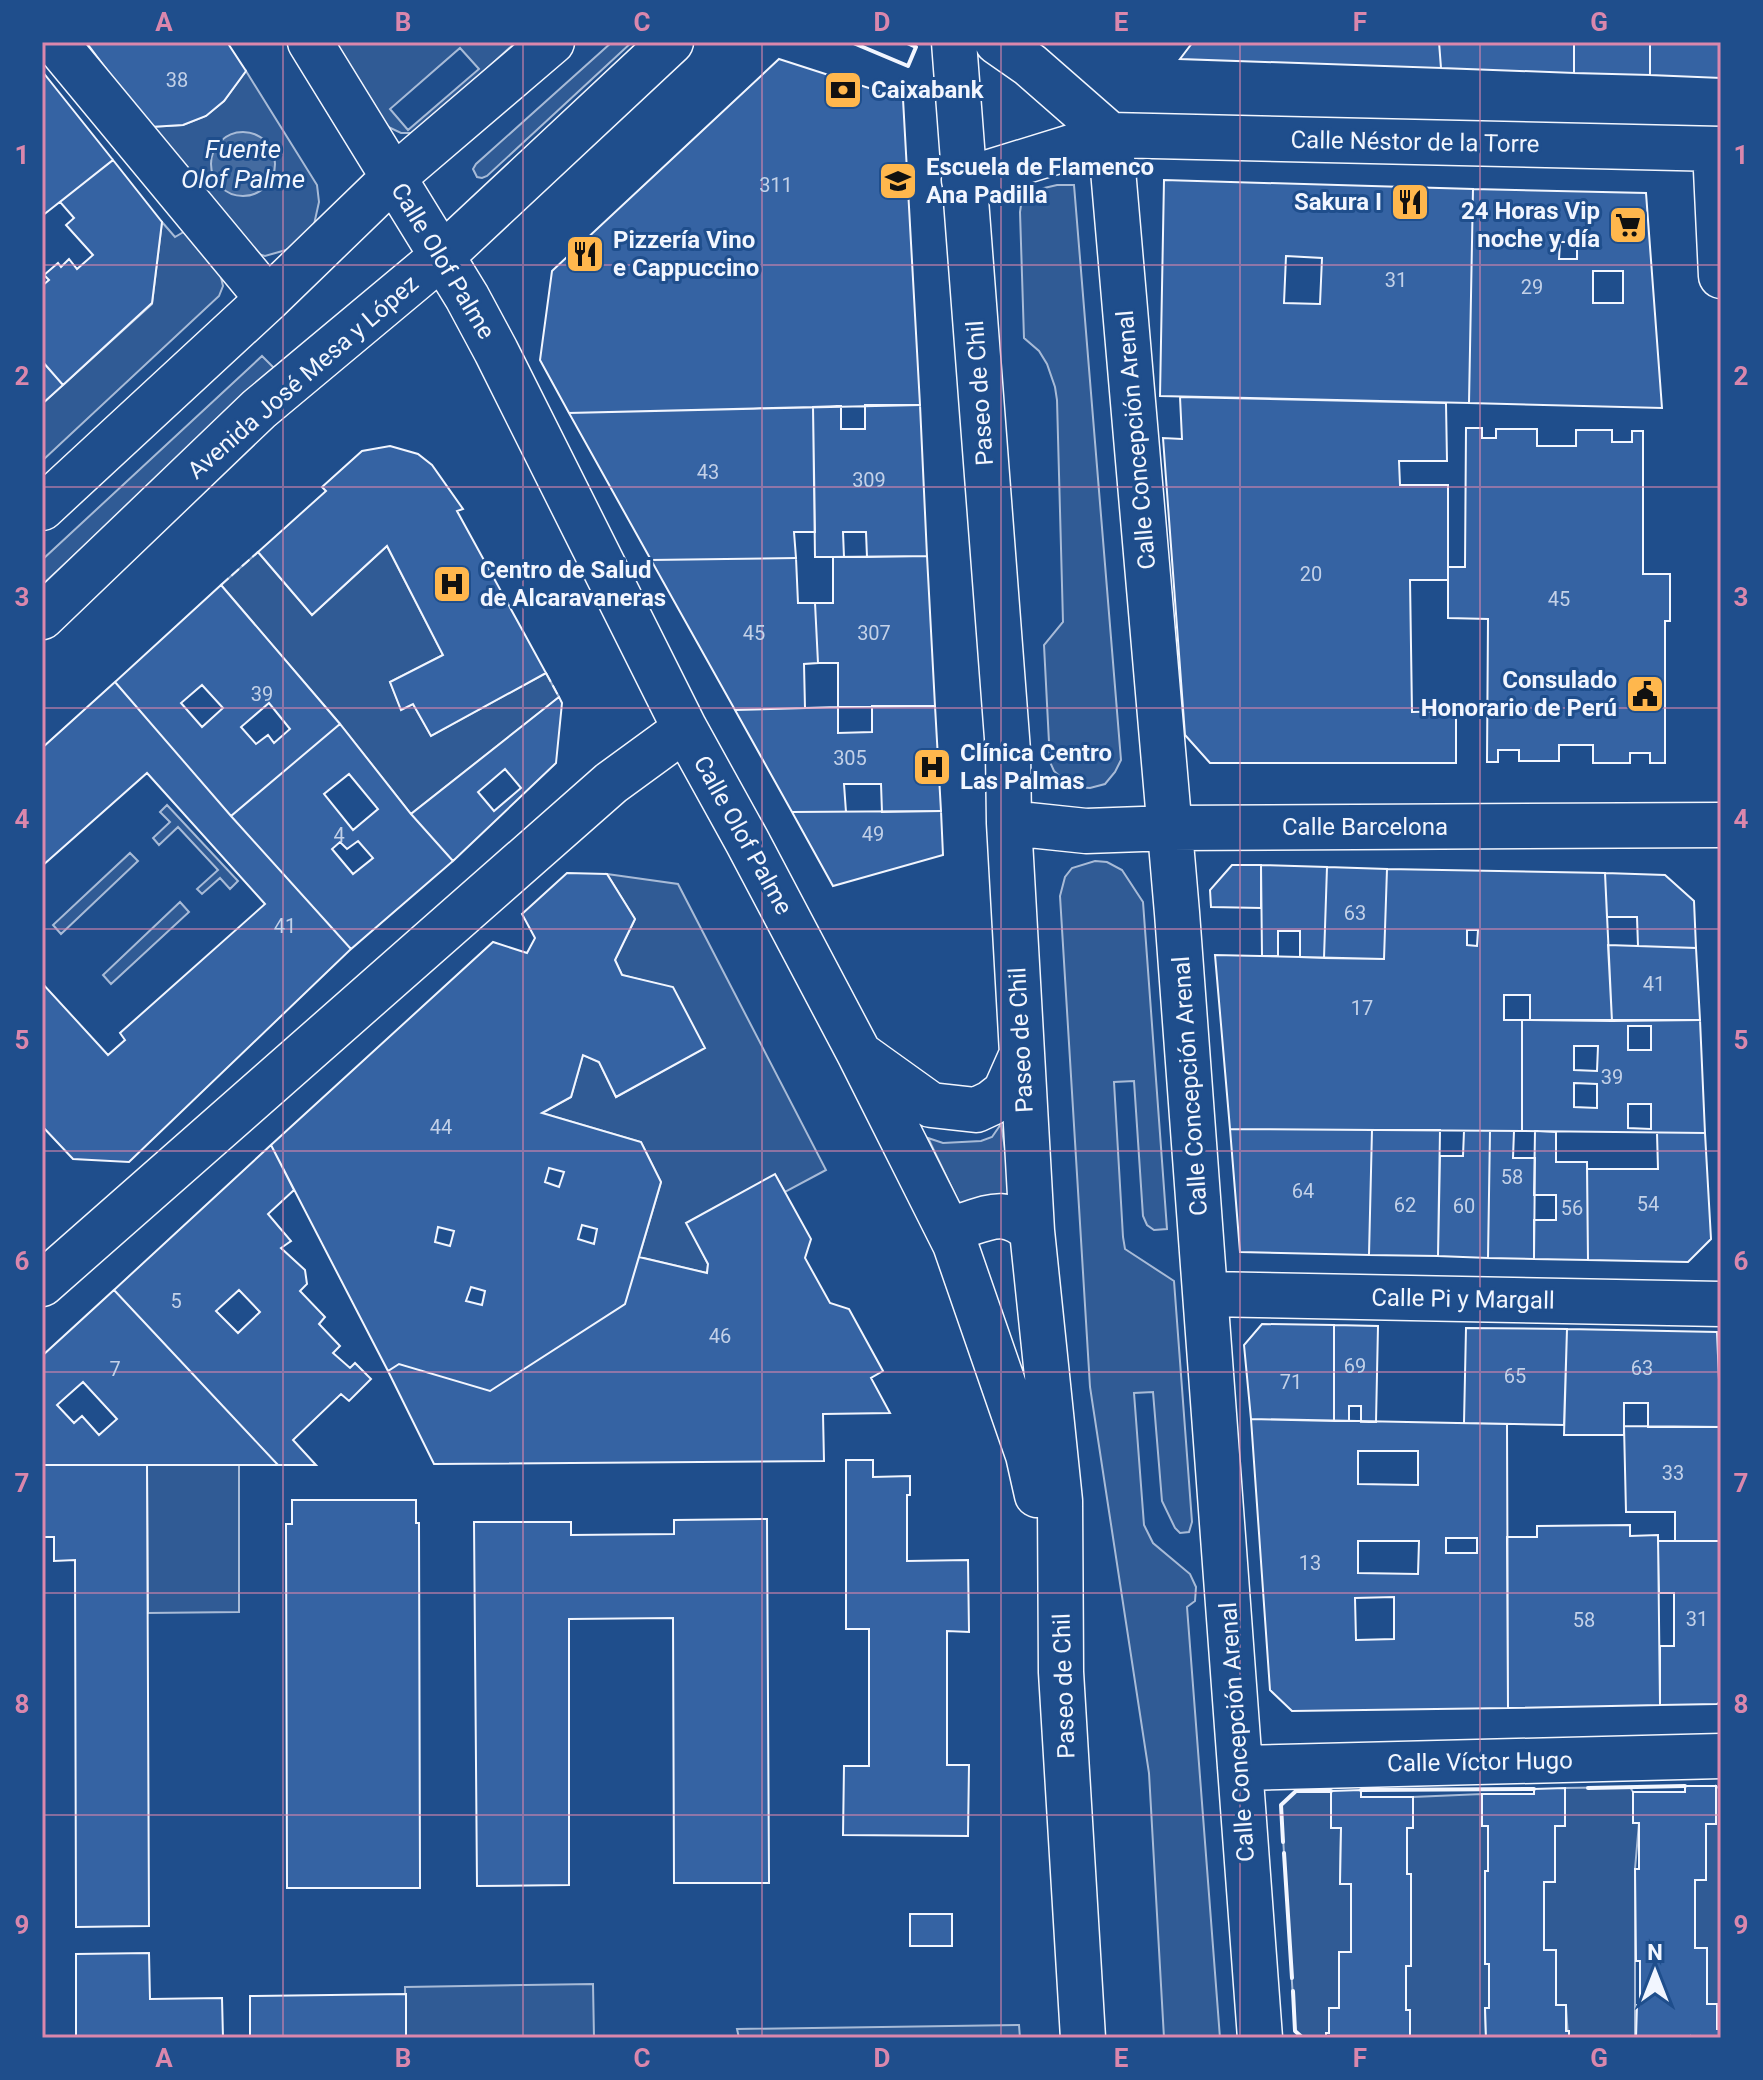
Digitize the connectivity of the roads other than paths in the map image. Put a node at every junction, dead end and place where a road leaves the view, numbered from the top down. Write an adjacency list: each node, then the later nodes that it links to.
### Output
1 (55, 42): 13 (street)
2 (310, 42): 9 (street, Calle Olof Palme)
3 (552, 42): 9 (street)
4 (671, 42): 11 (street, Avenida José Mesa y López)
5 (954, 42): 10 (street, Paseo de Chil)
6 (997, 42): 7 (street)
7 (1110, 135): 8 (street, Calle Néstor de la Torre); 10 (street, Calle Néstor de la Torre); 19 (street, Calle Concepción Arenal)
8 (1718, 149): 12 (street)
9 (394, 177): 11 (street, Calle Olof Palme); 13 (street)
10 (964, 180): 17 (street, Paseo de Chil)
11 (441, 257): 15 (street, Avenida José Mesa y López); 16 (street, Calle Olof Palme)
12 (1721, 276)
13 (268, 299): 14 (street)
14 (42, 508)
15 (42, 617)
16 (685, 729): 20 (street, Calle Olof Palme); 24 (street)
17 (1009, 823): 19 (street, Calle Barcelona); 21 (street, Paseo de Chil)
18 (1721, 825): 19 (street, Calle Barcelona)
19 (1170, 828): 25 (street, Calle Concepción Arenal)
20 (859, 1053): 21 (street); 23 (street, Calle Olof Palme)
21 (1021, 1056): 22 (street, Paseo de Chil)
22 (1032, 1231): 23 (street); 27 (street, Paseo de Chil)
23 (955, 1244): 27 (street, Calle Olof Palme)
24 (49, 1262)
25 (1206, 1294): 26 (street, Calle Pi y Margall); 29 (street, Calle Concepción Arenal)
26 (1721, 1304)
27 (1061, 1672): 30 (street, Paseo de Chil)
28 (1721, 1756): 29 (street, Calle Víctor Hugo)
29 (1240, 1768): 31 (street, Calle Concepción Arenal)
30 (1083, 2038)
31 (1260, 2038)

